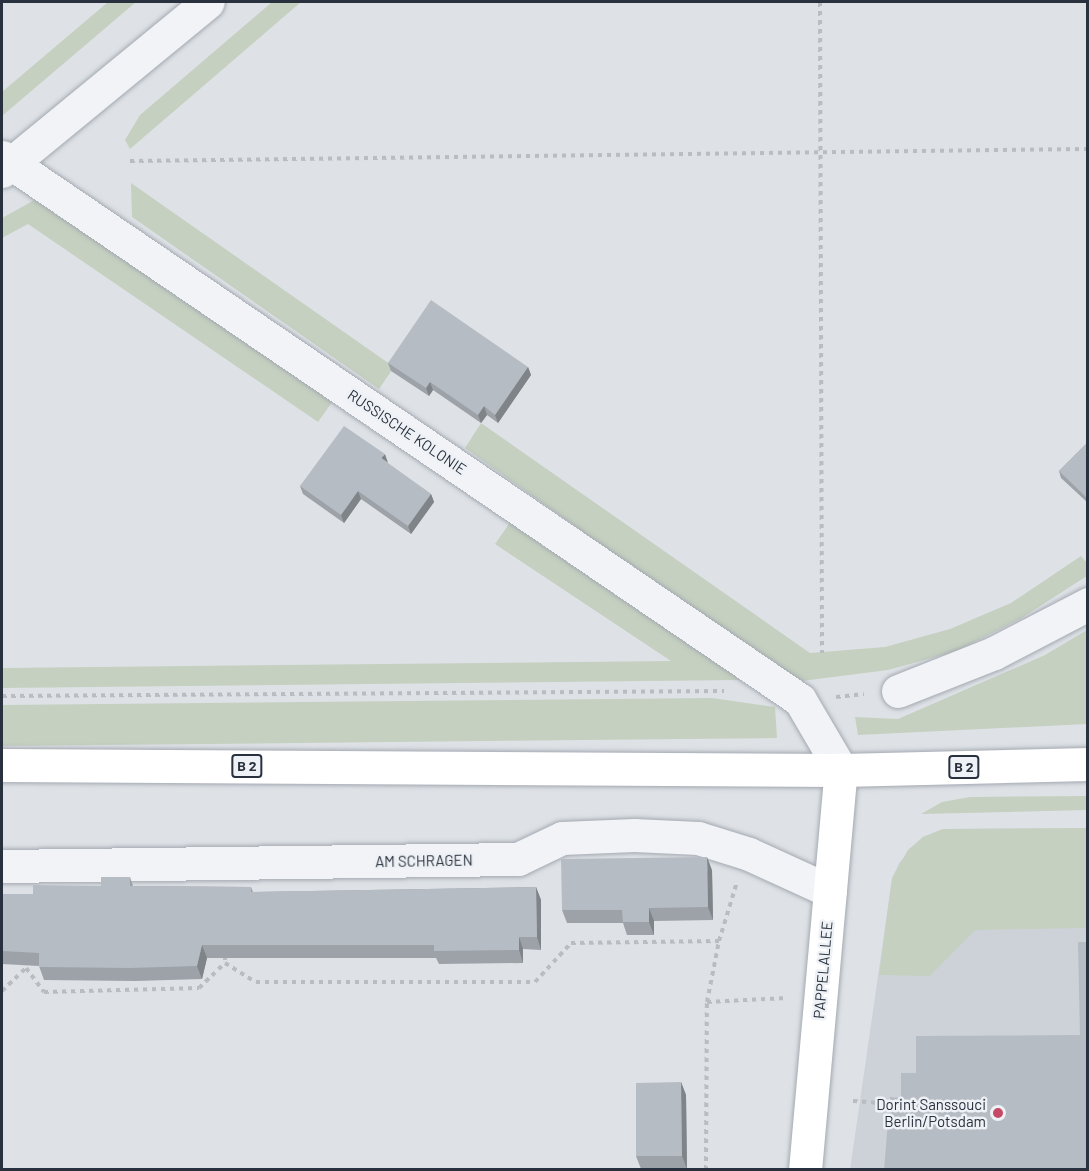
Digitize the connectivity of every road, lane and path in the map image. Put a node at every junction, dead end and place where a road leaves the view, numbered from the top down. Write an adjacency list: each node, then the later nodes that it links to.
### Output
1 (208, 2): 6 (street, RUSSISCHE KOLONIE)
2 (819, 2): 3 (path)
3 (823, 149): 4 (path); 5 (path); 8 (path)
4 (1088, 149)
5 (130, 161)
6 (6, 164): 12 (street, RUSSISCHE KOLONIE)
7 (1088, 604): 9 (street)
8 (822, 653)
9 (898, 691): 12 (path)
10 (734, 693): 11 (path)
11 (2, 696)
12 (800, 700): 15 (street, RUSSISCHE KOLONIE)
13 (1088, 764): 15 (main road, B 2)
14 (2, 765): 15 (main road, B 2)
15 (842, 771): 18 (main road, PAPPELALLEE)
16 (749, 854): 17 (street, AM SCHRAGEN); 18 (street, AM SCHRAGEN); 19 (path)
17 (2, 866)
18 (830, 891): 25 (main road, PAPPELALLEE)
19 (719, 942): 22 (path); 26 (path)
20 (225, 952): 22 (path)
21 (26, 957): 23 (path)
22 (225, 963): 23 (path)
23 (26, 968): 24 (path)
24 (2, 991)
25 (820, 996): 26 (path); 30 (main road, PAPPELALLEE)
26 (707, 1002): 29 (path)
27 (853, 1101): 28 (path)
28 (900, 1105)
29 (706, 1170)
30 (805, 1170)

